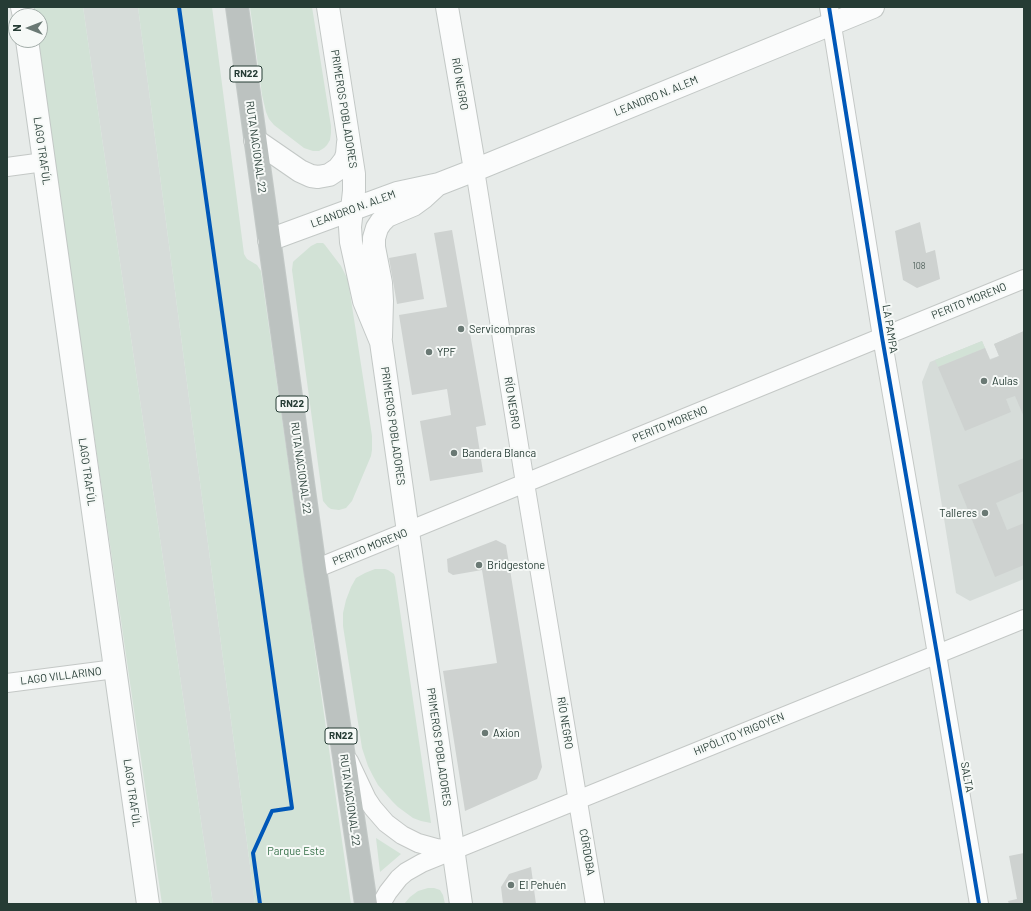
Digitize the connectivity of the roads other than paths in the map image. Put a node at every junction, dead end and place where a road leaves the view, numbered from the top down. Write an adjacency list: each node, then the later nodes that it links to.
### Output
1 (236, 7): 8 (highway, RUTA NACIONAL 22 / RN22)
2 (328, 7): 7 (street, PRIMEROS POBLADORES)
3 (447, 7): 11 (street, RÍO NEGRO)
4 (873, 7): 5 (street, LEANDRO N. ALEM)
5 (830, 16): 11 (street, LEANDRO N. ALEM); 16 (street, LA PAMPA)
6 (28, 48): 9 (street, LAGO TRAFÚL)
7 (348, 136): 8 (street); 13 (street, PRIMEROS POBLADORES)
8 (255, 140): 14 (highway, RUTA NACIONAL 22 / RN22)
9 (44, 162): 10 (street); 23 (street, LAGO TRAFÚL)
10 (7, 167)
11 (475, 170): 12 (street, LEANDRO N. ALEM); 18 (street, RÍO NEGRO)
12 (439, 184): 13 (street, LEANDRO N. ALEM); 17 (street, LEANDRO N. ALEM)
13 (352, 210): 14 (street, LEANDRO N. ALEM); 17 (street, PRIMEROS POBLADORES)
14 (270, 240): 20 (highway, RUTA NACIONAL 22 / RN22)
15 (1024, 279): 16 (street, PERITO MORENO)
16 (882, 337): 18 (street, PERITO MORENO); 22 (street, LA PAMPA)
17 (381, 342): 19 (street, PRIMEROS POBLADORES)
18 (525, 483): 19 (street, PERITO MORENO); 26 (street, RÍO NEGRO)
19 (408, 530): 20 (street, PERITO MORENO); 27 (street, PRIMEROS POBLADORES)
20 (315, 569): 25 (highway, RUTA NACIONAL 22 / RN22)
21 (1024, 619): 22 (street, HIPÓLITO YRIGOYEN)
22 (938, 654): 26 (street, HIPÓLITO YRIGOYEN); 33 (street, SALTA)
23 (115, 669): 24 (street, LAGO VILLARINO); 28 (street, LAGO TRAFÚL)
24 (7, 683)
25 (343, 750): 27 (street, HIPÓLITO YRIGOYEN); 29 (highway, RUTA NACIONAL 22 / RN22)
26 (578, 800): 27 (street, HIPÓLITO YRIGOYEN); 32 (street, CÓRDOBA)
27 (453, 850): 30 (street, HIPÓLITO YRIGOYEN); 31 (street, PRIMEROS POBLADORES)
28 (148, 904)
29 (366, 904)
30 (381, 904)
31 (461, 904)
32 (595, 904)
33 (979, 904)

